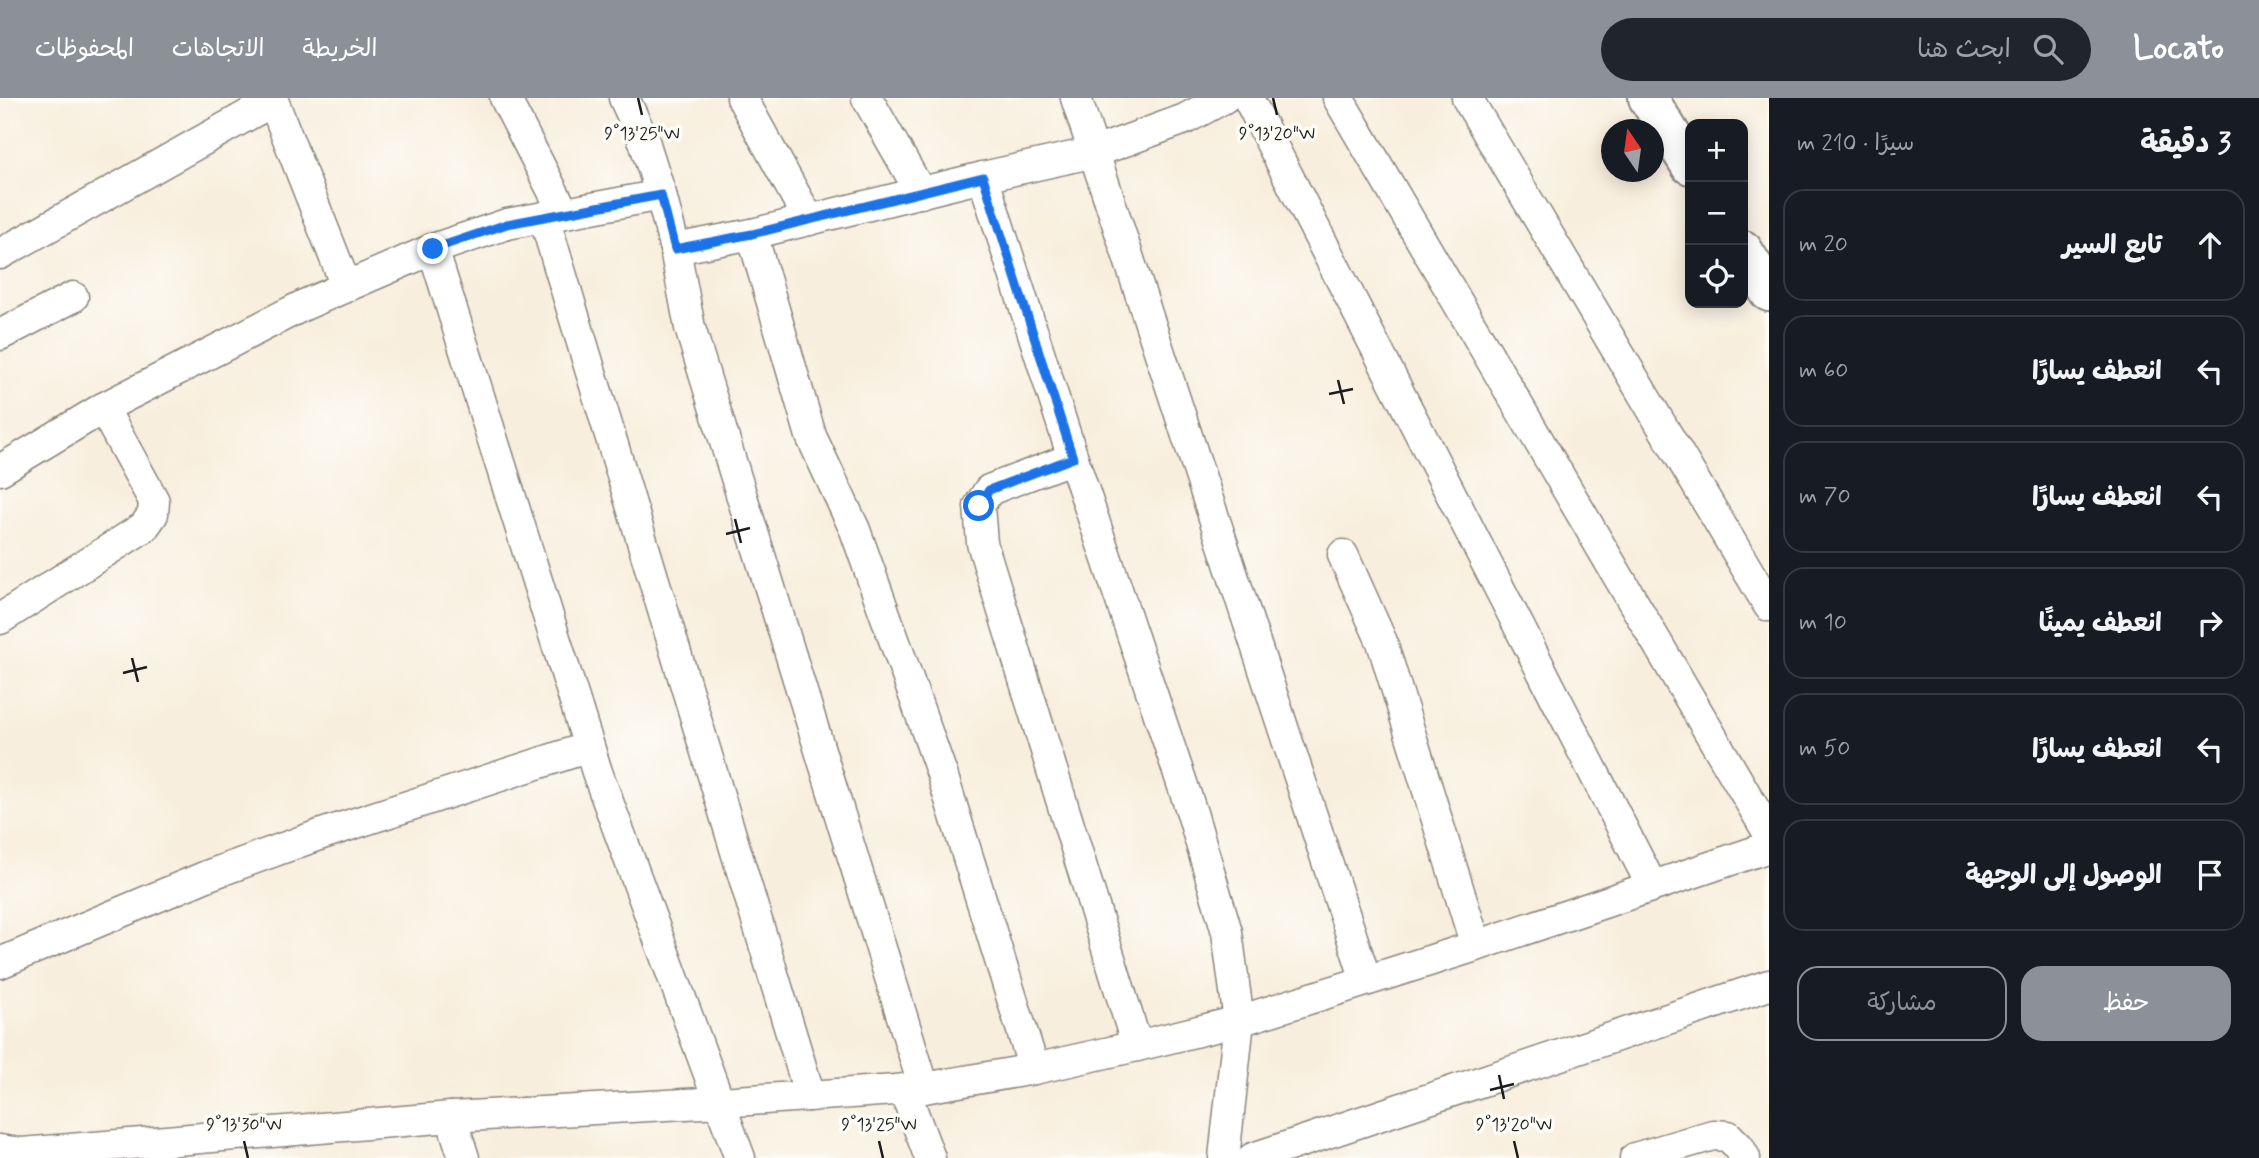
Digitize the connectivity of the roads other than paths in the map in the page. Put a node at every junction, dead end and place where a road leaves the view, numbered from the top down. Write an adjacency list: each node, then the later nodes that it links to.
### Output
1 (505, 98): 17 (street)
2 (624, 98): 16 (street)
3 (742, 98): 18 (street)
4 (867, 98): 15 (street)
5 (1076, 98): 12 (street)
6 (1224, 98): 12 (street)
7 (1248, 98): 37 (street)
8 (1338, 98): 35 (street)
9 (1467, 98): 32 (street)
10 (1648, 98): 13 (street)
11 (272, 99): 22 (street); 24 (street)
12 (1095, 152): 14 (street); 40 (street)
13 (1685, 157)
14 (983, 177): 15 (street); 29 (street)
15 (921, 193): 18 (street)
16 (661, 195): 17 (street); 21 (street)
17 (554, 215): 20 (street); 46 (street)
18 (809, 220): 19 (street)
19 (752, 234): 21 (street); 44 (street)
20 (433, 249): 24 (street); 34 (street)
21 (675, 249): 45 (street)
22 (0, 254)
23 (1748, 258): 25 (street)
24 (346, 286): 28 (street)
25 (1769, 292)
26 (73, 297): 27 (street)
27 (0, 335)
28 (103, 408): 30 (street); 33 (street)
29 (1073, 458): 42 (street); 43 (street)
30 (0, 470)
31 (1343, 555): 38 (street)
32 (1769, 606)
33 (0, 619)
34 (589, 747): 39 (street); 47 (street)
35 (1769, 834)
36 (1769, 847): 37 (street)
37 (1653, 886): 38 (street)
38 (1476, 946): 40 (street)
39 (0, 963)
40 (1366, 980): 42 (street)
41 (1769, 985): 54 (street)
42 (1239, 1021): 43 (street); 53 (street)
43 (1138, 1046): 44 (street)
44 (1034, 1069): 45 (street)
45 (914, 1088): 46 (street); 52 (street)
46 (810, 1096): 47 (street)
47 (721, 1102): 48 (street); 51 (street)
48 (451, 1117): 49 (street); 50 (street)
49 (13, 1154)
50 (464, 1158)
51 (740, 1158)
52 (930, 1158)
53 (1224, 1158)
54 (1253, 1158)
55 (1635, 1158): 56 (street)
56 (1745, 1158)

